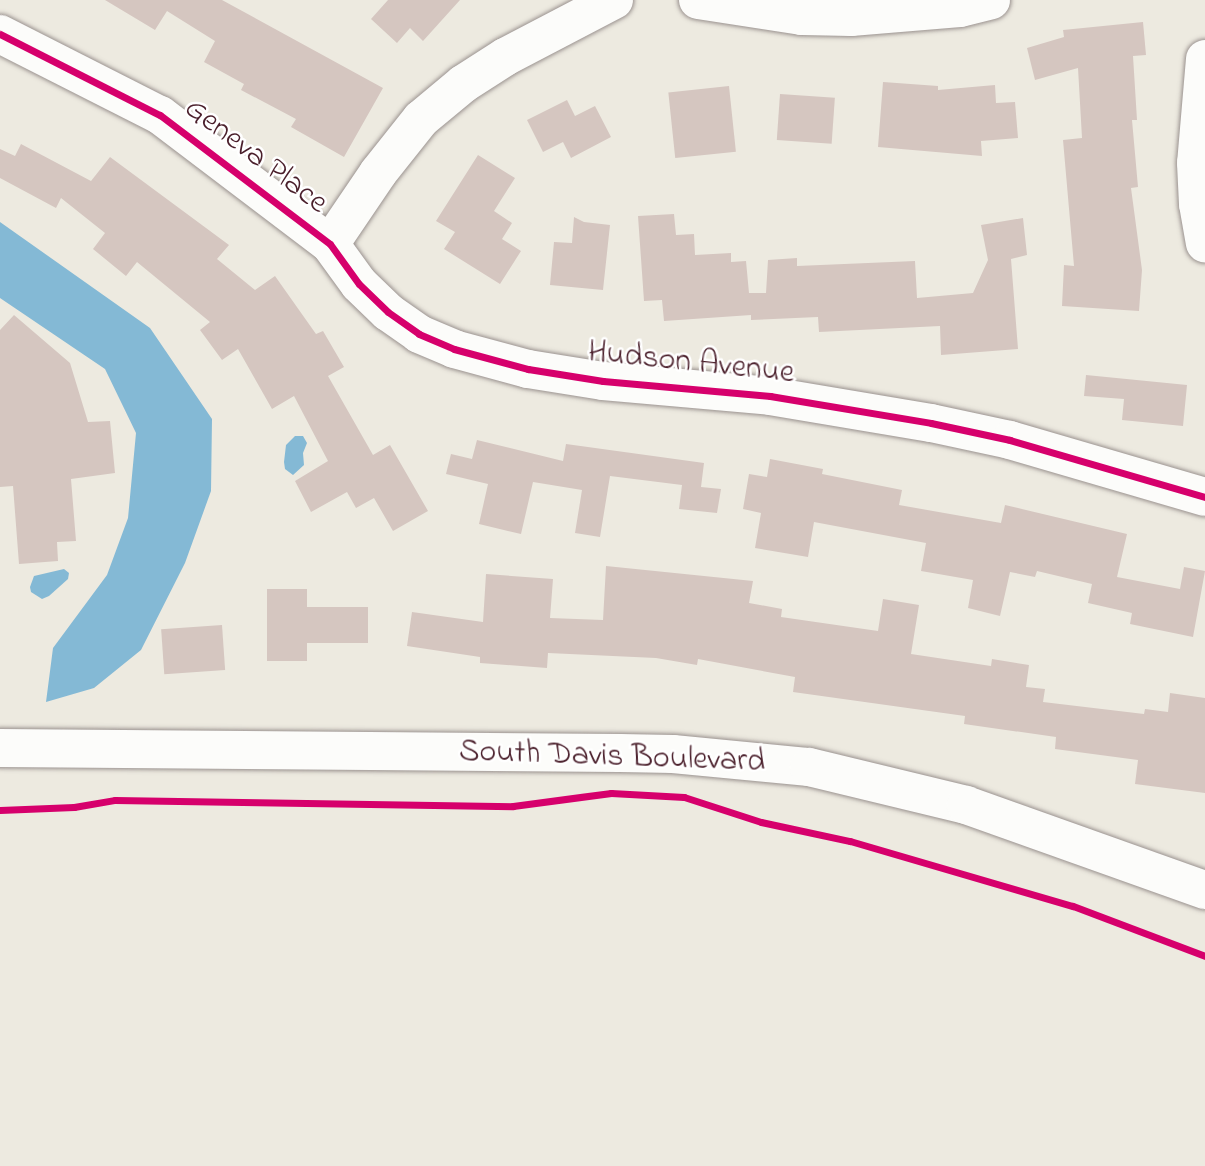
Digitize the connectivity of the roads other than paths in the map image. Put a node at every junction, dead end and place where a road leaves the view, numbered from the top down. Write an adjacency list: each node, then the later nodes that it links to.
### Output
1 (614, 0): 7 (street)
2 (698, 0): 3 (street)
3 (991, 0)
4 (0, 34): 7 (street, Geneva Place)
5 (1205, 59): 6 (street)
6 (1205, 243)
7 (330, 244): 8 (street, Hudson Avenue)
8 (1205, 497)
9 (0, 748): 10 (street, South Davis Boulevard)
10 (1205, 890)

